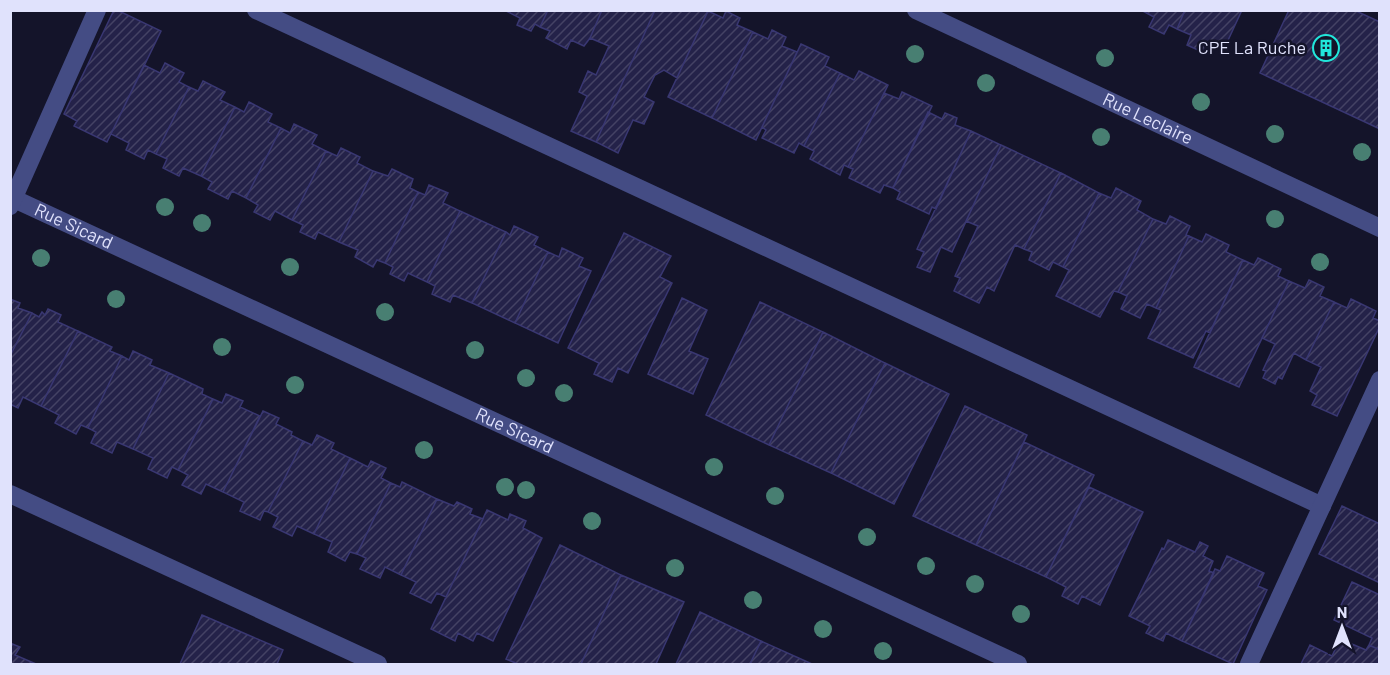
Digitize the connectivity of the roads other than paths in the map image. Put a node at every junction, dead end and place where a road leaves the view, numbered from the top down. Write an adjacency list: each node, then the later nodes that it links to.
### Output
1 (97, 10): 4 (street)
2 (256, 10): 8 (street)
3 (916, 10): 5 (street, Rue Leclaire)
4 (12, 200): 10 (street, Rue Sicard)
5 (1380, 228)
6 (1380, 380): 8 (street)
7 (10, 494): 9 (street)
8 (1322, 506): 11 (street)
9 (378, 664)
10 (1018, 664)
11 (1248, 664)

